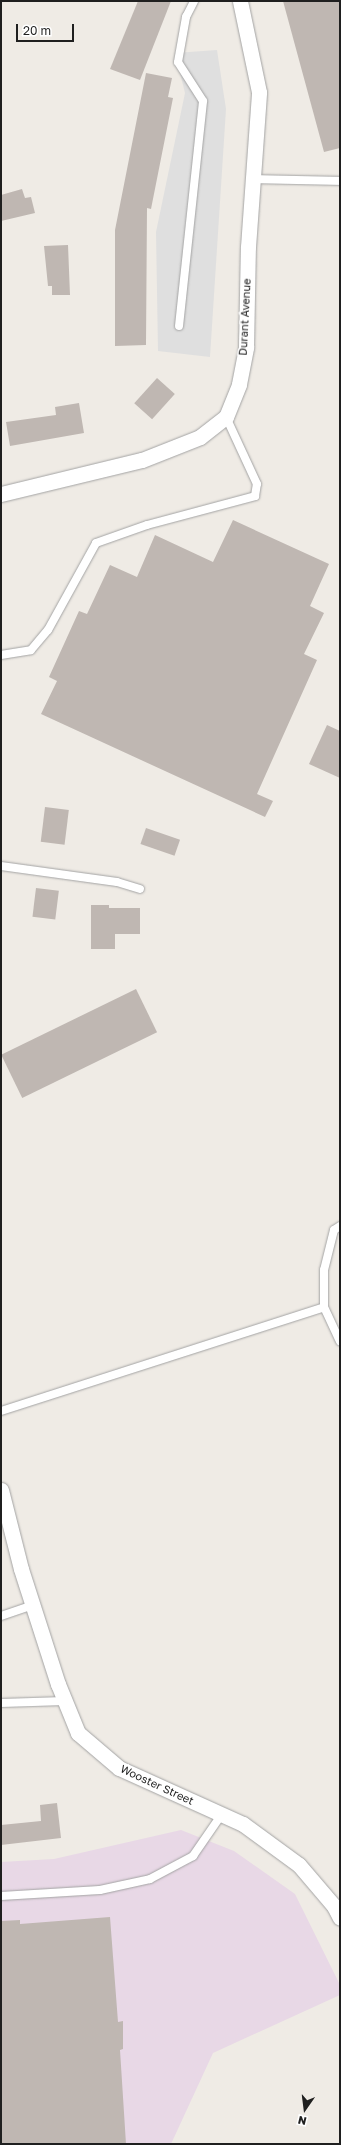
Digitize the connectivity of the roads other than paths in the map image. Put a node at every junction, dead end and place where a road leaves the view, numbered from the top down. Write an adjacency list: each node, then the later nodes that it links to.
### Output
1 (194, 1): 5 (lane)
2 (240, 1): 3 (street, Durant Avenue)
3 (253, 179): 4 (lane); 6 (street, Durant Avenue)
4 (340, 180)
5 (179, 326)
6 (226, 417): 7 (street); 8 (lane)
7 (1, 494)
8 (1, 655)
9 (1, 866): 10 (lane)
10 (140, 889)
11 (340, 1226): 12 (lane)
12 (324, 1307): 13 (lane); 14 (lane)
13 (340, 1341)
14 (1, 1411)
15 (1, 1490): 16 (street, Wooster Street)
16 (33, 1605): 17 (lane); 18 (street, Wooster Street)
17 (1, 1616)
18 (65, 1701): 19 (lane); 20 (street, Wooster Street)
19 (1, 1703)
20 (222, 1814): 21 (lane); 22 (street, Wooster Street)
21 (1, 1896)
22 (340, 1918)

